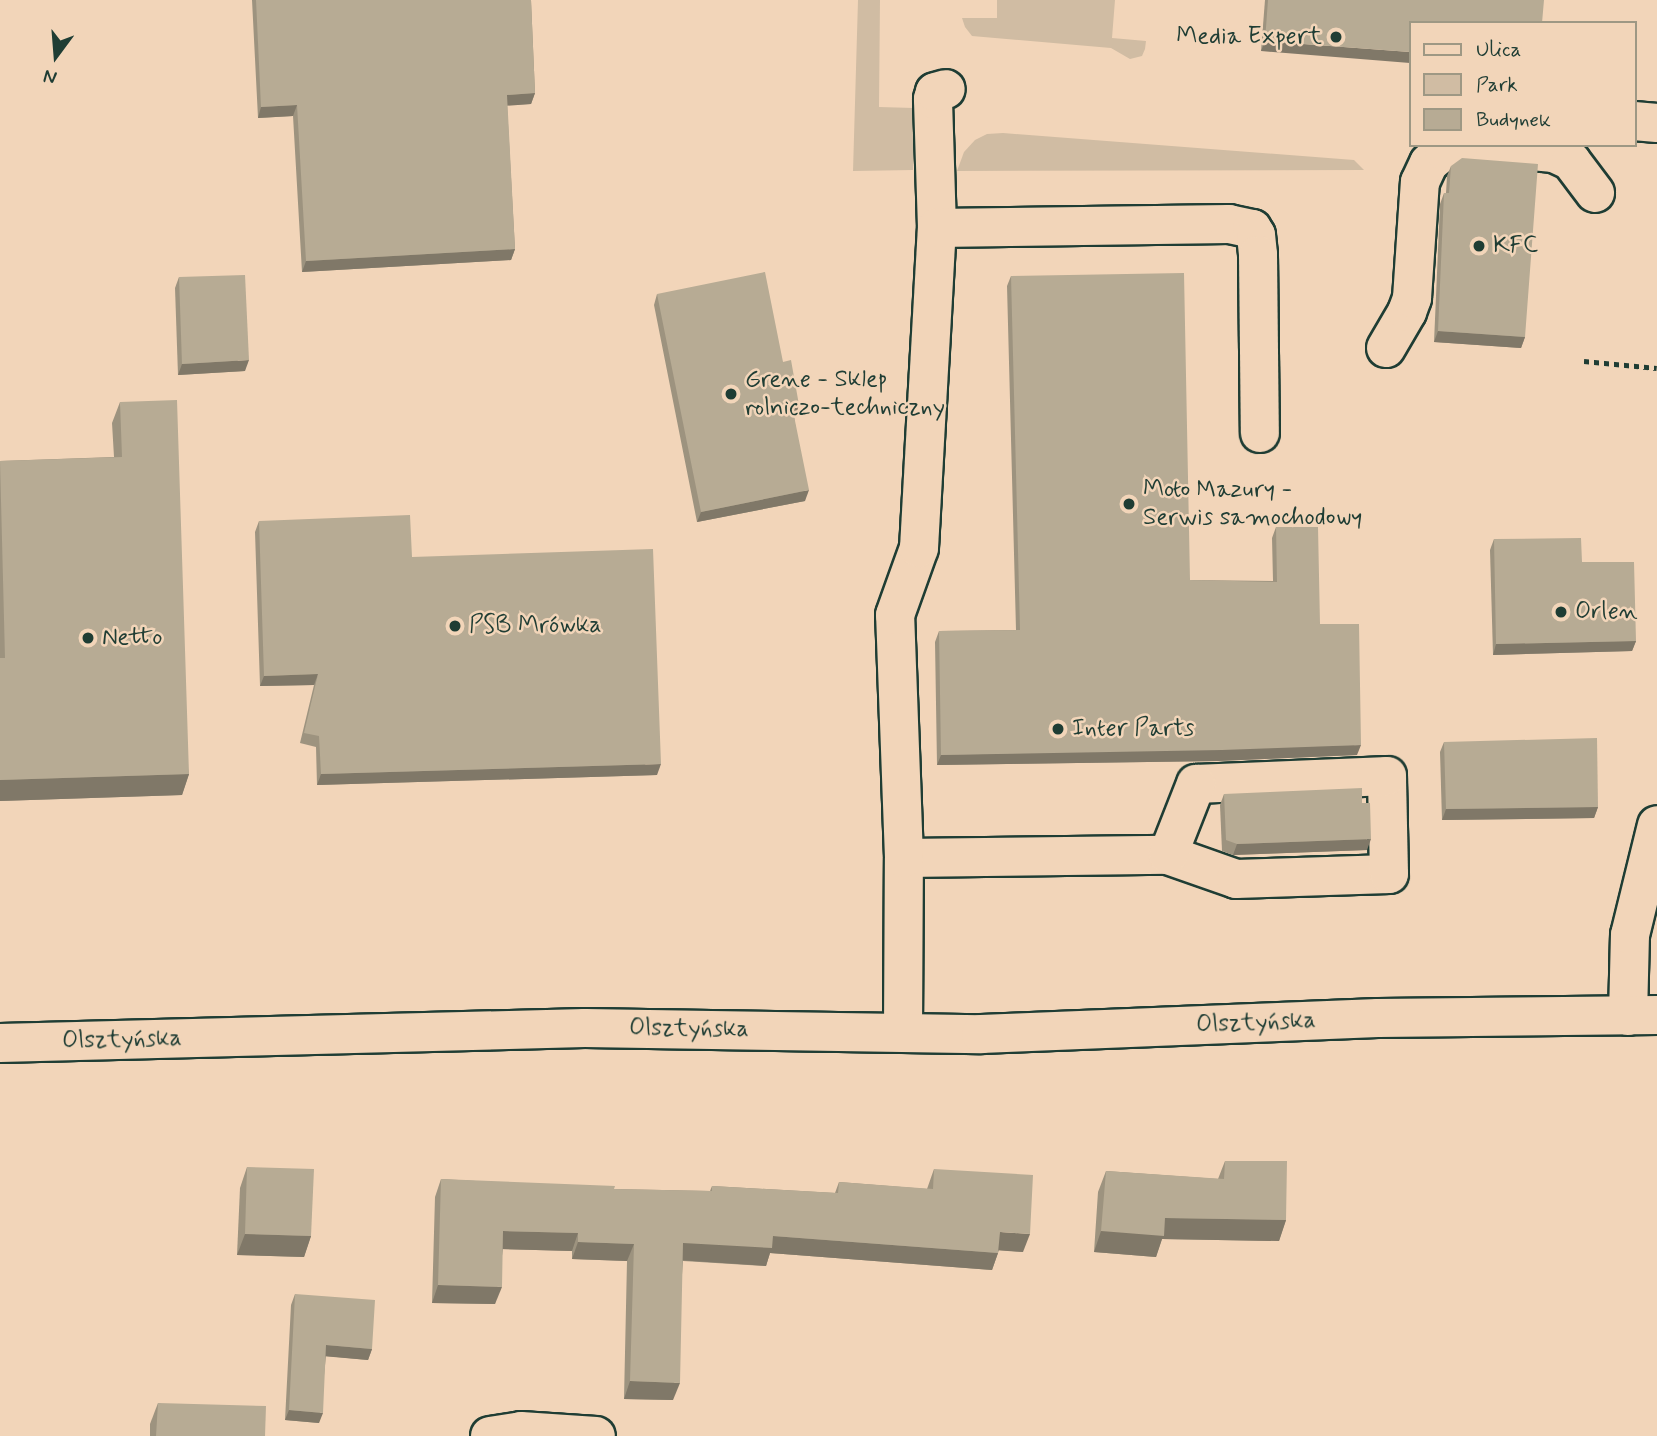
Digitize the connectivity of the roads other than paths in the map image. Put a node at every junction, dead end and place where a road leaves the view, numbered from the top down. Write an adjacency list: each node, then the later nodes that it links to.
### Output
1 (946, 89): 7 (street)
2 (1636, 121): 3 (street)
3 (1657, 123)
4 (1454, 147): 8 (street)
5 (1489, 147): 6 (street)
6 (1595, 193)
7 (937, 228): 9 (street); 12 (street)
8 (1386, 348)
9 (1260, 433)
10 (1657, 825): 13 (street)
11 (1168, 855): 11 (street); 12 (street)
12 (904, 858): 14 (street)
13 (1642, 1016): 14 (street, Olsztyńska)
14 (903, 1032): 15 (street, Olsztyńska)
15 (0, 1043)
16 (490, 1436): 17 (street)
17 (596, 1436)

